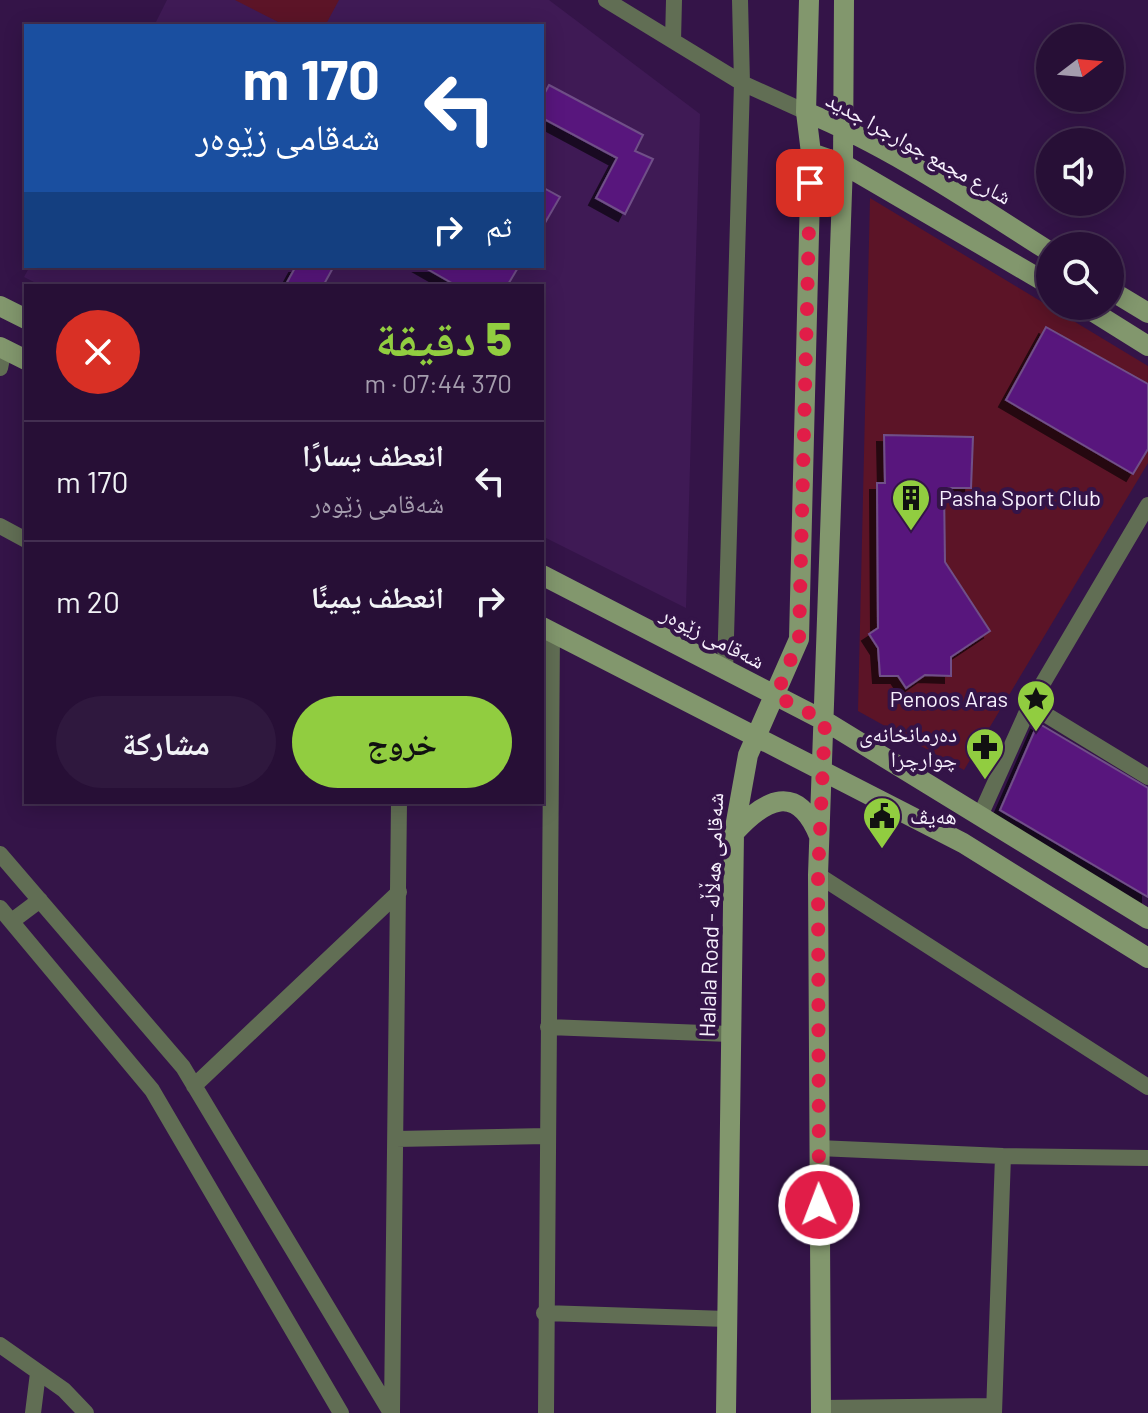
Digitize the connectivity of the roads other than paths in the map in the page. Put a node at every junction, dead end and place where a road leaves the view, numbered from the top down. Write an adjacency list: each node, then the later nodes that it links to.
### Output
1 (606, 0): 6 (street)
2 (674, 0): 6 (street)
3 (740, 0): 7 (street)
4 (809, 0): 8 (street, Halala Road - شەقامی هەڵاڵە)
5 (844, 0): 9 (street)
6 (673, 41): 7 (street)
7 (742, 83): 8 (street); 27 (street)
8 (806, 112): 9 (street, شارع مجمع جوارجرا جديد); 10 (street, Halala Road - شەقامی هەڵاڵە)
9 (842, 127): 11 (street); 12 (street, شارع مجمع جوارجرا جديد)
10 (811, 153): 11 (street); 28 (street, Halala Road - شەقامی هەڵاڵە)
11 (843, 164): 13 (street); 30 (street)
12 (1036, 243)
13 (1036, 277)
14 (1124, 298): 16 (street)
15 (0, 306): 17 (street)
16 (1148, 313)
17 (24, 318)
18 (1106, 320): 19 (street)
19 (1148, 346)
20 (1, 355): 21 (street)
21 (24, 360)
22 (1148, 505): 29 (street)
23 (0, 526): 24 (street)
24 (24, 539)
25 (544, 576): 27 (street, شەقامی زێوەر)
26 (547, 630): 31 (street); 46 (street)
27 (725, 671): 28 (street, شەقامی زێوەر)
28 (776, 696): 30 (street, شەقامی زێوەر); 31 (street, Halala Road - شەقامی هەڵاڵە)
29 (1030, 705): 33 (street); 35 (street)
30 (825, 721): 32 (street); 35 (street, شەقامی زێوەر)
31 (755, 734): 32 (street); 36 (street, Halala Road - شەقامی هەڵاڵە)
32 (823, 771): 37 (street); 45 (street)
33 (1148, 777)
34 (399, 804): 40 (street)
35 (980, 816): 43 (street, شەقامی زێوەر)
36 (734, 833): 37 (street); 47 (street, Halala Road - شەقامی هەڵاڵە)
37 (819, 836): 39 (street)
38 (0, 854): 41 (street)
39 (818, 875): 49 (street); 52 (street)
40 (399, 892): 48 (street); 51 (street)
41 (40, 900): 44 (street); 48 (street)
42 (0, 908): 44 (street)
43 (1148, 919)
44 (12, 921): 63 (street)
45 (1148, 958)
46 (548, 1027): 47 (street); 50 (street)
47 (730, 1034): 56 (street, Halala Road - شەقامی هەڵاڵە)
48 (194, 1086): 64 (street)
49 (1148, 1087)
50 (547, 1136): 51 (street); 55 (street)
51 (396, 1139): 64 (street)
52 (818, 1148): 53 (street); 60 (street)
53 (1003, 1156): 54 (street); 59 (street)
54 (1148, 1158)
55 (544, 1313): 56 (street); 65 (street)
56 (727, 1319): 66 (street, Halala Road - شەقامی هەڵاڵە)
57 (0, 1345): 58 (street)
58 (38, 1373): 61 (street); 62 (street)
59 (994, 1410): 60 (street)
60 (821, 1411)
61 (33, 1413)
62 (86, 1413)
63 (341, 1413)
64 (392, 1413)
65 (546, 1413)
66 (726, 1413)

